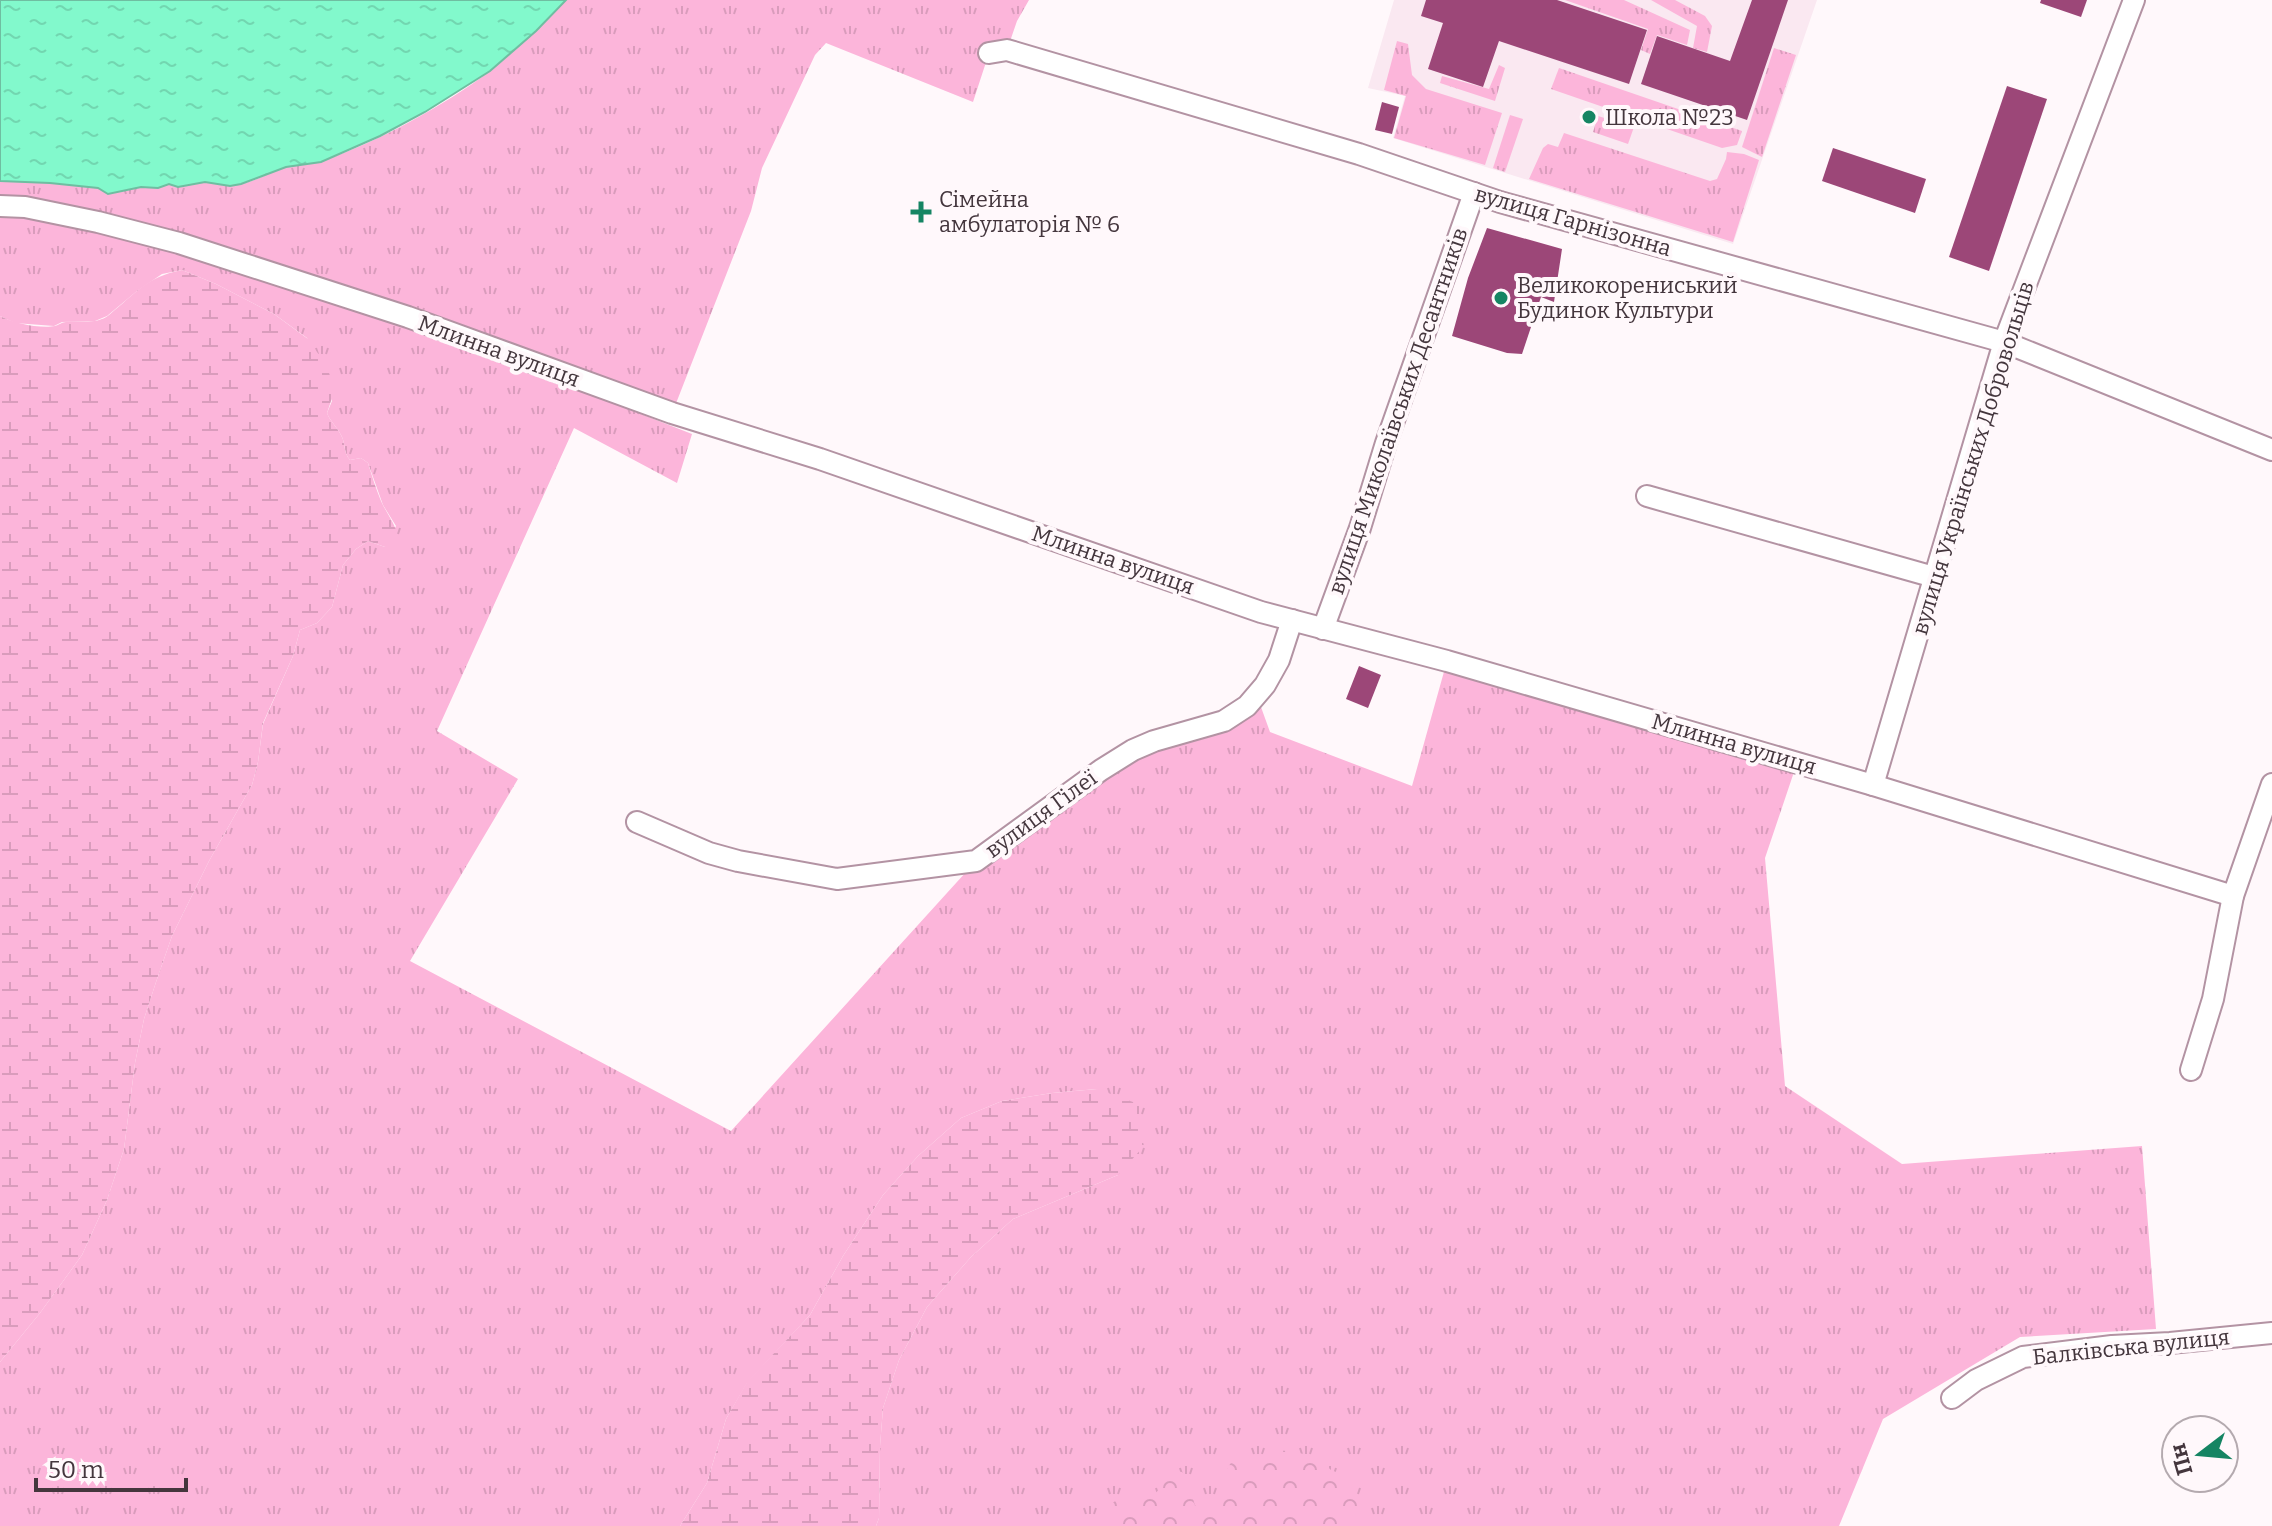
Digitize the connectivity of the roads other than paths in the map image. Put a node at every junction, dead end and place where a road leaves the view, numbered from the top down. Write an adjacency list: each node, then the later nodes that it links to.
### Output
1 (2134, 0): 5 (street, вулиця Українських Добровольців)
2 (998, 51): 3 (street, вулиця Гарнізонна)
3 (1474, 193): 5 (street, вулиця Гарнізонна); 10 (street, вулиця Миколаївських Десантників)
4 (0, 206): 9 (street, Млинна вулиця)
5 (2004, 342): 6 (street, вулиця Гарнізонна); 8 (street, вулиця Українських Добровольців)
6 (2272, 450)
7 (1647, 496): 8 (street)
8 (1934, 577): 12 (street, вулиця Українських Добровольців)
9 (1292, 620): 10 (street, Млинна вулиця); 13 (street, вулиця Гілеї)
10 (1323, 629): 12 (street, Млинна вулиця)
11 (2272, 784): 14 (street)
12 (1873, 785): 14 (street, Млинна вулиця)
13 (637, 822)
14 (2233, 896): 15 (street)
15 (2191, 1070)
16 (2272, 1333): 17 (street, Балківська вулиця)
17 (1952, 1398)

